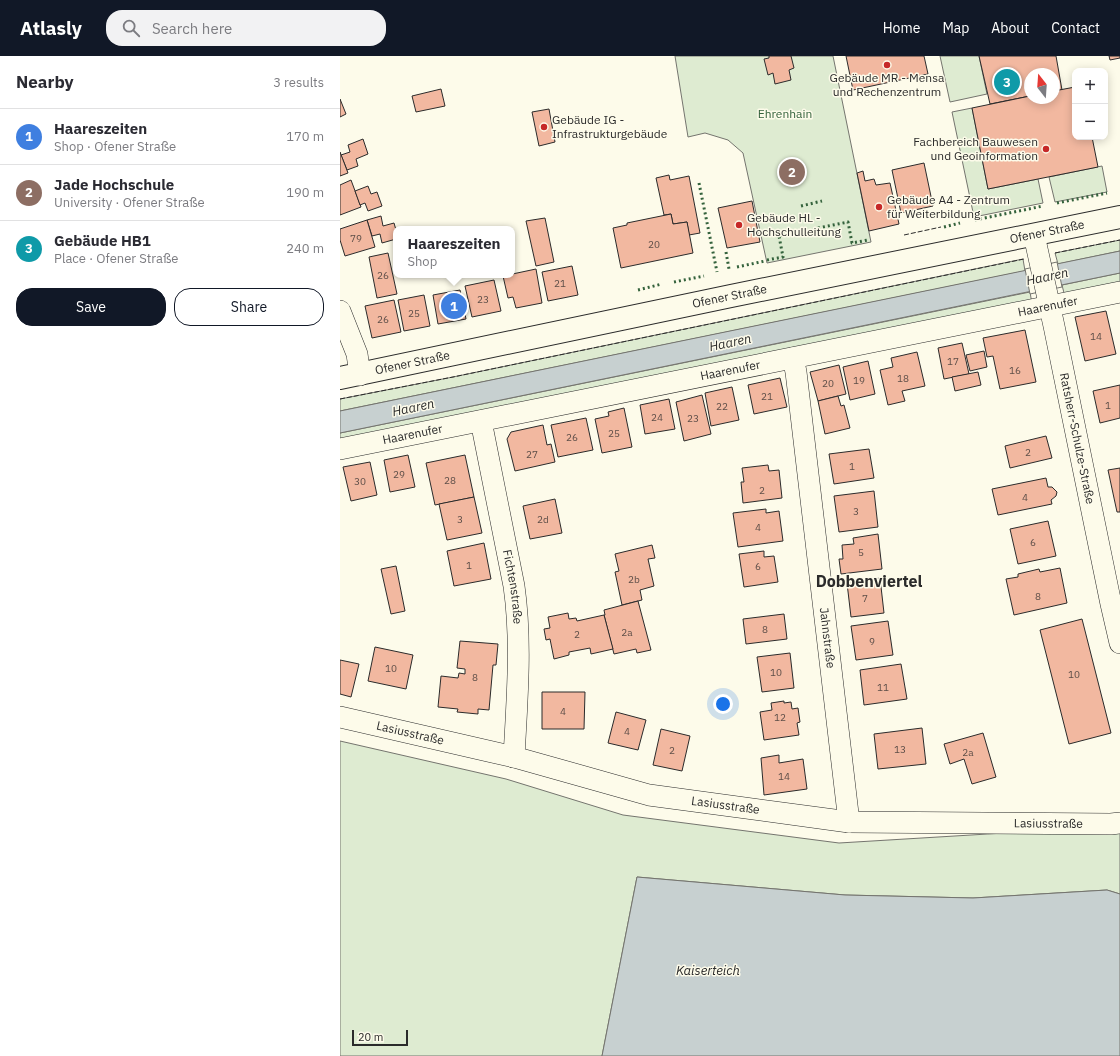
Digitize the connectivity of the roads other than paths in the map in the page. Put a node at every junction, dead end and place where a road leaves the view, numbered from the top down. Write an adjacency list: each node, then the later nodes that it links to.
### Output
1 (1120, 217): 2 (main road, Ofener Straße)
2 (1034, 235): 4 (street, Ratsherr-Schulze-Straße); 7 (main road, Ofener Straße)
3 (1120, 292): 4 (street, Haarenufer)
4 (1048, 298): 6 (street, Haarenufer); 10 (street, Ratsherr-Schulze-Straße)
5 (340, 312): 7 (street)
6 (793, 358): 8 (street, Haarenufer); 13 (street, Jahnstraße)
7 (350, 376)
8 (481, 421): 9 (street, Haarenufer); 12 (street, Fichtenstraße)
9 (340, 449)
10 (1120, 643)
11 (340, 717): 12 (street, Lasiusstraße)
12 (514, 757): 13 (street, Lasiusstraße)
13 (849, 822): 14 (street, Lasiusstraße)
14 (1120, 823)

